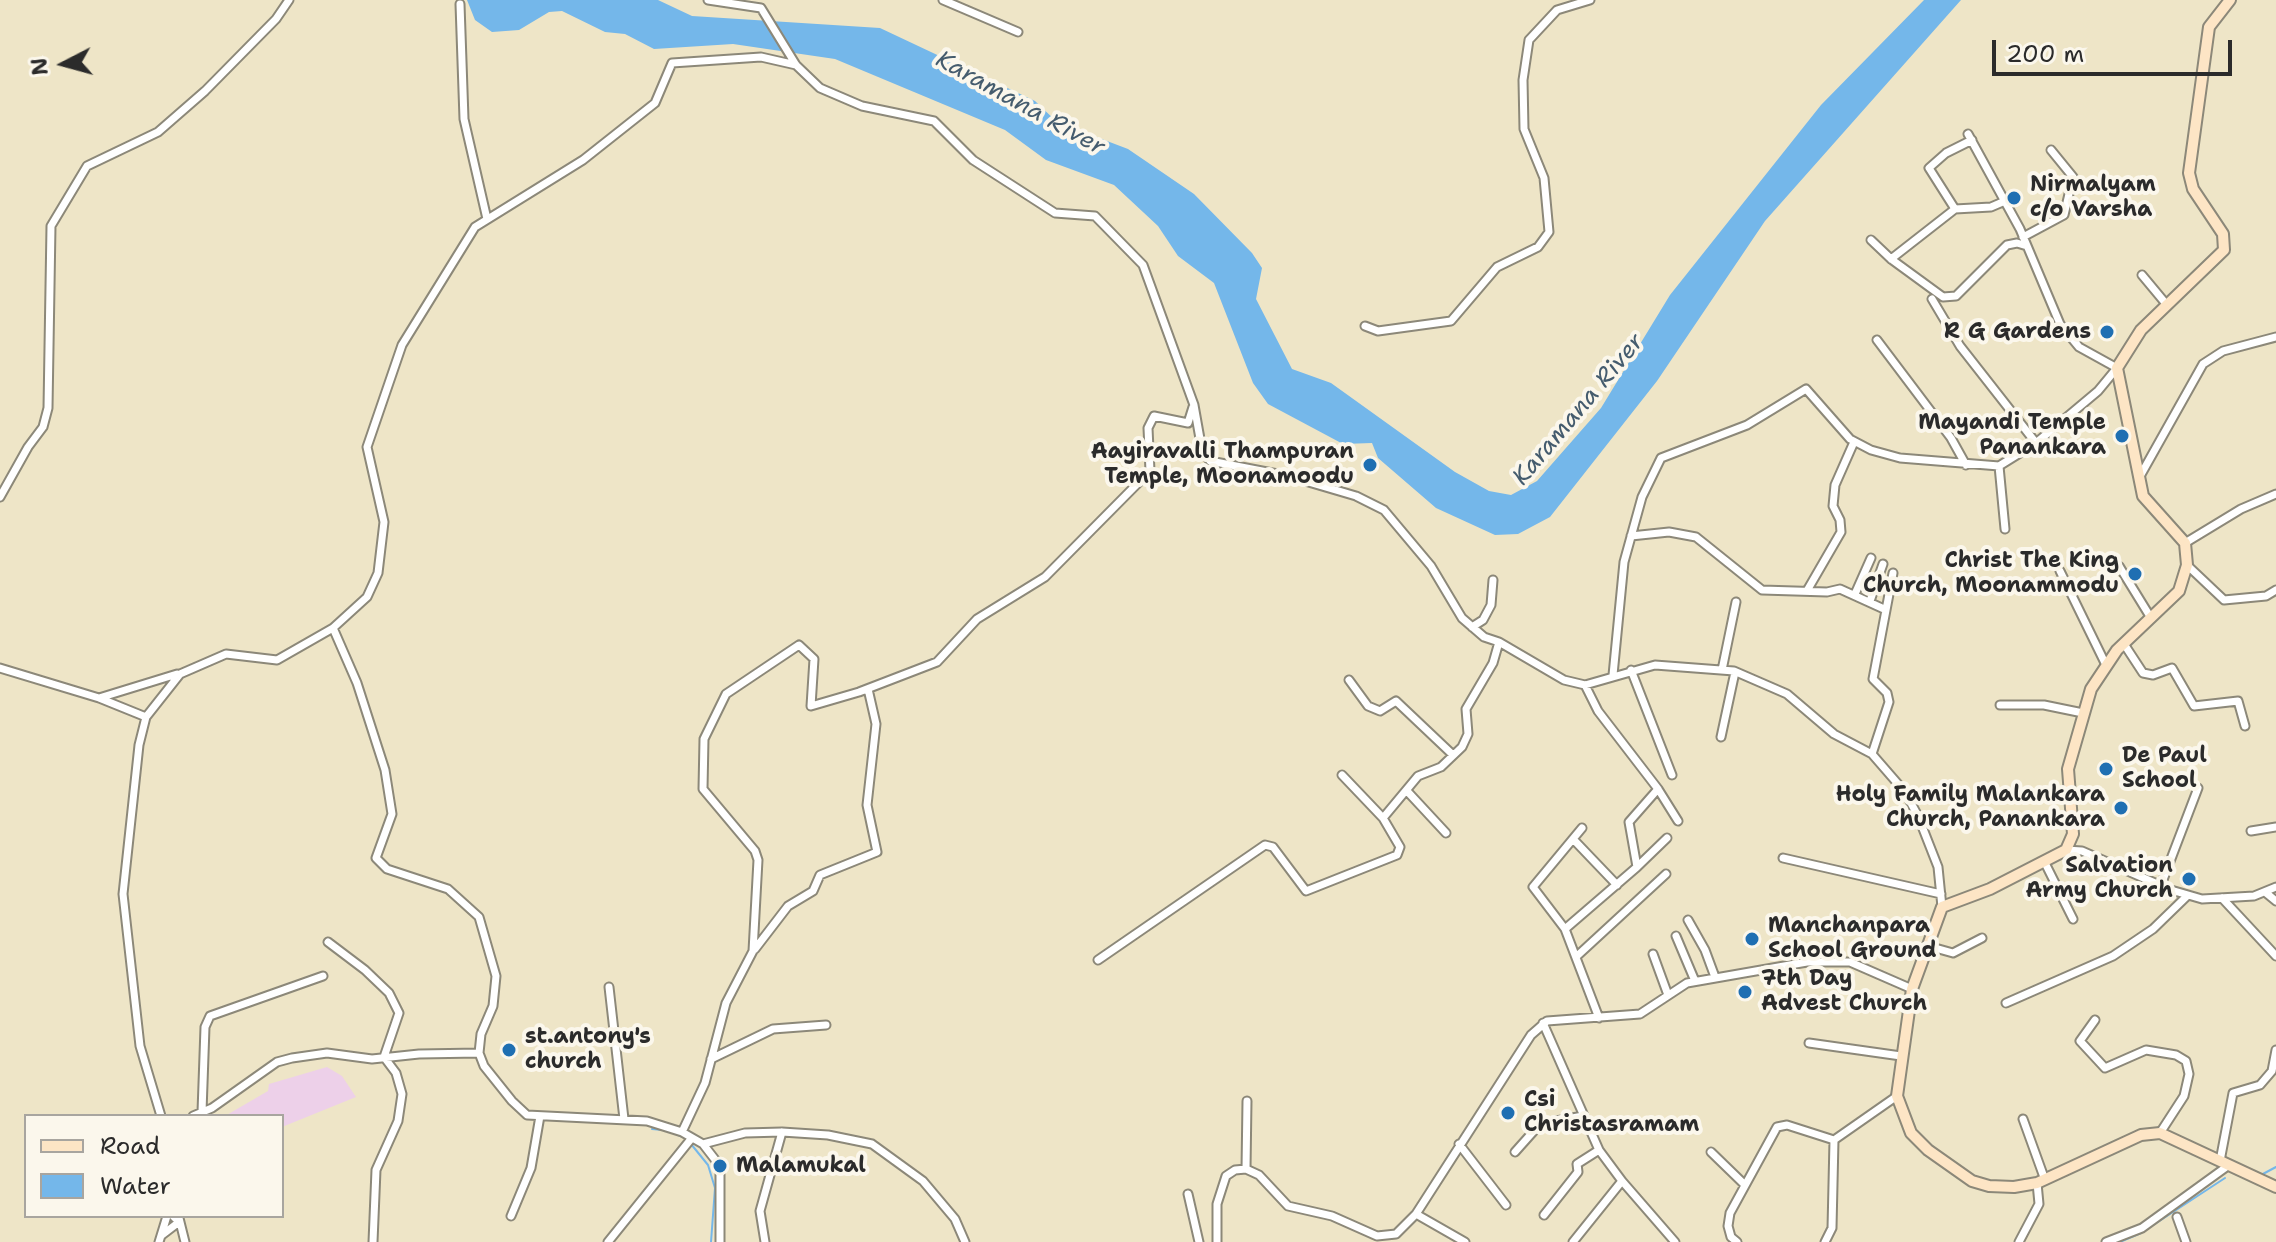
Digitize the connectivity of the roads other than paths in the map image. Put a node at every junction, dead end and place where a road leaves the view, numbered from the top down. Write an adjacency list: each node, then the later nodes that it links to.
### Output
1 (289, 0): 31 (street)
2 (708, 0): 8 (street)
3 (943, 0): 7 (street)
4 (1590, 0): 20 (street)
5 (2230, 0): 19 (main road)
6 (460, 4): 12 (street)
7 (1018, 32)
8 (796, 65): 12 (street); 24 (street)
9 (2051, 150): 13 (street)
10 (2005, 201): 11 (street); 11 (street); 13 (street)
11 (1955, 209): 16 (street)
12 (487, 219): 50 (street)
13 (2023, 237): 15 (street)
14 (1871, 240): 16 (street)
15 (2027, 246): 16 (street); 23 (street)
16 (1891, 259)
17 (2142, 275): 19 (street)
18 (1932, 299): 26 (street)
19 (2167, 305): 23 (main road)
20 (1365, 326)
21 (2276, 337): 29 (street)
22 (1877, 340): 27 (street)
23 (2117, 368): 26 (street); 29 (main road)
24 (1194, 405): 49 (street); 62 (street)
25 (1854, 442): 27 (street); 33 (street); 42 (street)
26 (2036, 443): 28 (street)
27 (1966, 465): 28 (street)
28 (1999, 466): 32 (street)
29 (2138, 480): 34 (main road)
30 (2276, 494): 34 (street)
31 (0, 497)
32 (2005, 529)
33 (1631, 536): 44 (street); 59 (street)
34 (2185, 543): 37 (main road)
35 (1871, 558): 44 (street)
36 (1883, 564): 45 (street)
37 (2187, 565): 43 (street); 48 (main road)
38 (2119, 566): 48 (street)
39 (2060, 571): 53 (street)
40 (1893, 573): 47 (street)
41 (1493, 580): 49 (street)
42 (1808, 589)
43 (2276, 590)
44 (1855, 594): 45 (street)
45 (1870, 601): 47 (street)
46 (1736, 602): 56 (street)
47 (1884, 609): 69 (street)
48 (2151, 618): 52 (main road)
49 (1472, 627): 51 (street)
50 (333, 628): 58 (street); 123 (street)
51 (1499, 642): 61 (street); 70 (street)
52 (2124, 644): 53 (main road); 67 (street)
53 (2106, 665): 65 (main road)
54 (0, 668): 63 (street)
55 (1631, 670): 56 (street); 59 (street); 72 (street)
56 (1722, 670): 57 (street)
57 (1735, 672): 68 (street); 69 (street)
58 (180, 674): 63 (street); 66 (street)
59 (1613, 675): 61 (street)
60 (1349, 680): 70 (street)
61 (1585, 685): 74 (street)
62 (868, 689): 105 (street); 105 (street)
63 (99, 698): 66 (street)
64 (2000, 705): 65 (street)
65 (2083, 713): 84 (main road)
66 (146, 717): 130 (street)
67 (2245, 726)
68 (1721, 737)
69 (1872, 754): 93 (street)
70 (1453, 755): 75 (street)
71 (1342, 775): 76 (street)
72 (1672, 775)
73 (2198, 788): 90 (street)
74 (1658, 789): 77 (street); 87 (street)
75 (1407, 791): 76 (street); 81 (street)
76 (1383, 818): 109 (street)
77 (1678, 821)
78 (2276, 827): 80 (street)
79 (1582, 828): 83 (street)
80 (2251, 831)
81 (1446, 833)
82 (1667, 838): 87 (street)
83 (1573, 839): 89 (street); 100 (street)
84 (2066, 850): 86 (main road); 90 (street)
85 (1783, 858): 93 (street)
86 (2044, 861): 97 (main road); 98 (street)
87 (1637, 867): 89 (street)
88 (1666, 874): 107 (street)
89 (1617, 885): 100 (street)
90 (2161, 885): 94 (street)
91 (2276, 887): 92 (street)
92 (2265, 892): 95 (street); 96 (street)
93 (1941, 894): 97 (street)
94 (2187, 896): 95 (street); 116 (street)
95 (2222, 898): 108 (street)
96 (2276, 901)
97 (1942, 907): 104 (main road)
98 (2073, 919)
99 (1688, 920): 111 (street)
100 (1565, 929): 107 (street)
101 (1676, 936): 112 (street)
102 (1982, 938): 104 (street)
103 (328, 942): 125 (street)
104 (1928, 946): 114 (main road)
105 (753, 951): 126 (street)
106 (1653, 954): 115 (street)
107 (1577, 956): 117 (street)
108 (2276, 956)
109 (1098, 960)
110 (323, 976): 129 (street)
111 (1715, 977): 112 (street); 114 (street)
112 (1695, 981): 115 (street)
113 (609, 987): 134 (street)
114 (1912, 989): 124 (main road)
115 (1668, 995): 117 (street)
116 (2006, 1003)
117 (1599, 1018): 119 (street)
118 (2095, 1020): 138 (street)
119 (1543, 1023): 133 (street); 142 (street)
120 (826, 1025): 126 (street)
121 (1809, 1043): 124 (street)
122 (2276, 1050): 146 (street)
123 (479, 1053): 125 (street); 132 (street)
124 (1901, 1056): 127 (main road)
125 (384, 1057): 129 (street); 163 (street)
126 (711, 1059): 136 (street)
127 (1897, 1096): 140 (street); 149 (main road)
128 (1247, 1101): 147 (street)
129 (202, 1112): 131 (street)
130 (160, 1114)
131 (198, 1114)
132 (540, 1116): 134 (street); 156 (street)
133 (1583, 1116): 143 (street); 144 (street)
134 (624, 1119): 136 (street)
135 (2023, 1119): 149 (street)
136 (682, 1132): 139 (street)
137 (782, 1132): 141 (street); 166 (street); 167 (street)
138 (2160, 1133): 146 (main road); 149 (main road)
139 (691, 1139): 141 (street); 164 (street)
140 (1834, 1140): 150 (street); 174 (street)
141 (703, 1144): 165 (street)
142 (1459, 1144): 153 (street); 154 (street)
143 (1599, 1150): 148 (street); 155 (street)
144 (1515, 1152)
145 (1711, 1152): 150 (street)
146 (2224, 1163): 151 (main road); 176 (street)
147 (1246, 1169): 154 (street); 169 (street)
148 (1622, 1181): 171 (street); 172 (street)
149 (2041, 1182): 175 (street)
150 (1745, 1185): 173 (street)
151 (2276, 1187)
152 (1188, 1194): 168 (street)
153 (1506, 1205)
154 (1416, 1214): 170 (street)
155 (1544, 1215)
156 (511, 1216)
157 (2177, 1217): 177 (street)
158 (166, 1218): 161 (street)
159 (177, 1218): 161 (street)
160 (177, 1218): 162 (street)
161 (160, 1239)
162 (185, 1242)
163 (373, 1242)
164 (608, 1242)
165 (720, 1242)
166 (765, 1242)
167 (965, 1242)
168 (1199, 1242)
169 (1217, 1242)
170 (1465, 1242)
171 (1573, 1242)
172 (1675, 1242)
173 (1737, 1242)
174 (1825, 1242)
175 (2019, 1242)
176 (2106, 1242)
177 (2186, 1242)

